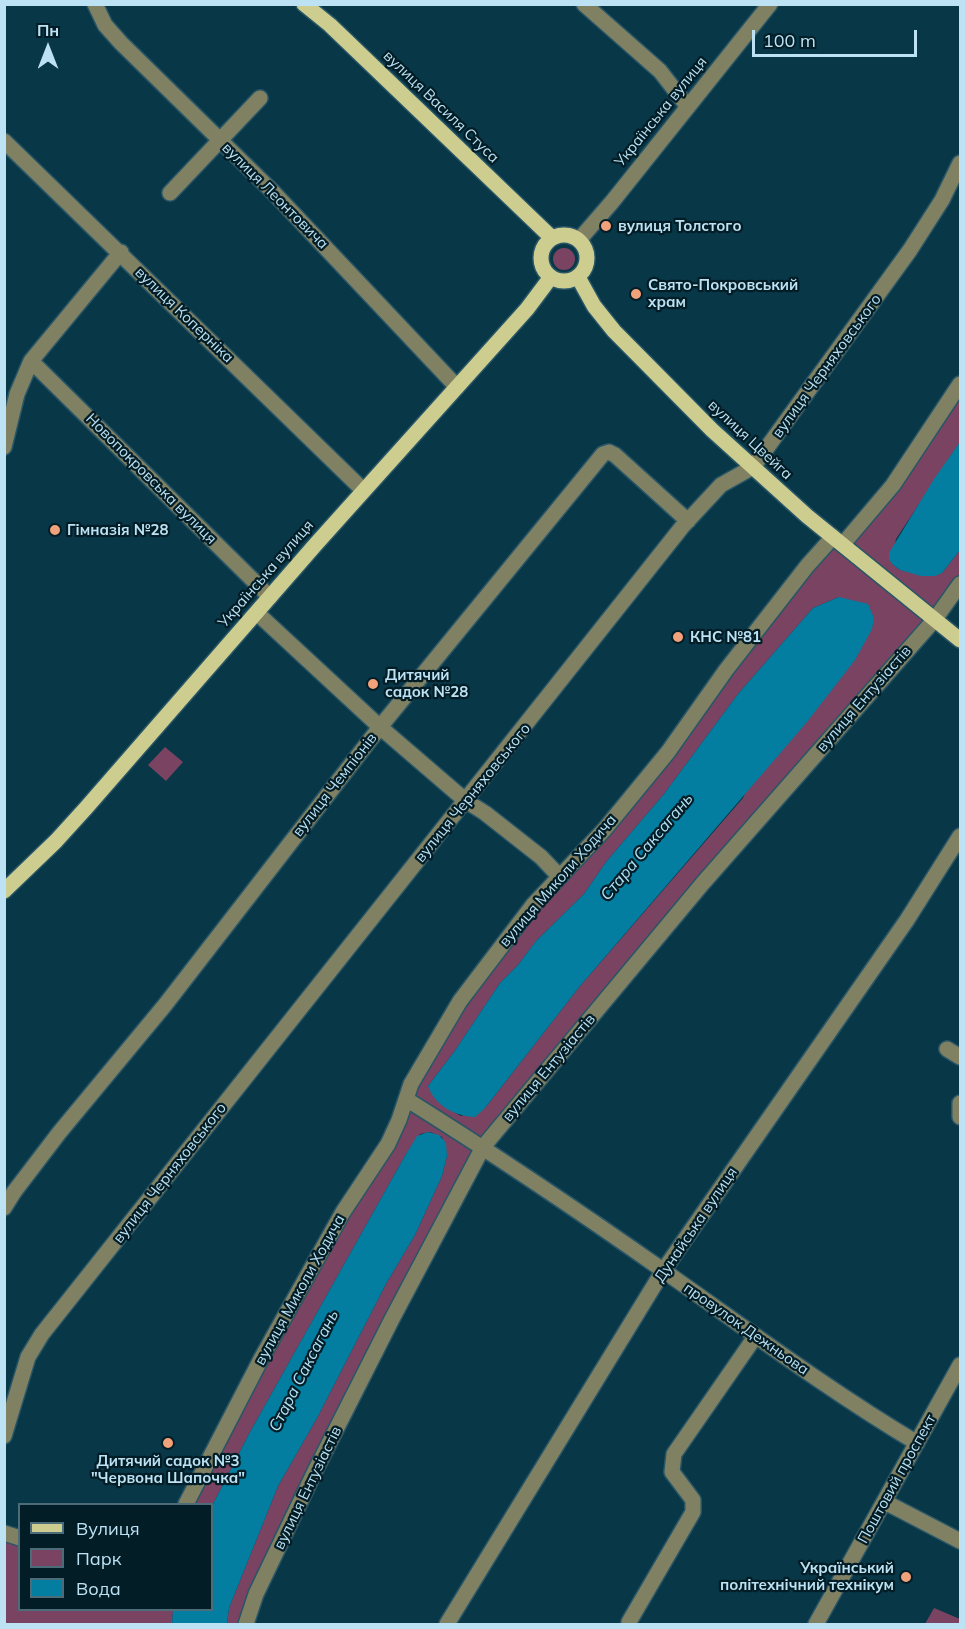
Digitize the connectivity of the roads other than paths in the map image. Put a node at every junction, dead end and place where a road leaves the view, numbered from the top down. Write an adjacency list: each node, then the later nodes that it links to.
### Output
1 (95, 4): 8 (street, вулиця Леонтовича)
2 (304, 4): 11 (main road, вулиця Василя Стуса)
3 (584, 4): 6 (street)
4 (770, 4): 6 (street, Українська вулиця)
5 (260, 98): 8 (street)
6 (688, 107): 12 (street, Українська вулиця)
7 (4, 141): 13 (street, вулиця Коперніка)
8 (220, 141): 10 (street); 18 (street, вулиця Леонтовича)
9 (960, 163): 20 (street, вулиця Черняховського)
10 (170, 193)
11 (552, 238): 12 (main road); 14 (main road)
12 (579, 240): 15 (main road)
13 (121, 252): 16 (street); 21 (street, вулиця Коперніка)
14 (551, 277): 15 (main road); 18 (main road, Українська вулиця)
15 (578, 277): 20 (main road, вулиця Цвейга)
16 (31, 361): 19 (street); 25 (street, Новопокровська вулиця)
17 (960, 384): 23 (street, вулиця Миколи Ходича)
18 (457, 387): 21 (main road, Українська вулиця)
19 (4, 447)
20 (753, 468): 22 (street, вулиця Черняховського); 23 (main road, вулиця Цвейга)
21 (363, 490): 25 (main road, Українська вулиця)
22 (688, 521): 29 (street, вулиця Чемпіонів); 30 (street, вулиця Черняховського)
23 (838, 541): 27 (main road, вулиця Цвейга); 32 (street, вулиця Миколи Ходича)
24 (960, 584): 27 (street, вулиця Ентузіастів)
25 (270, 597): 26 (main road, Українська вулиця)
26 (257, 613): 29 (street); 33 (main road, Українська вулиця)
27 (935, 618): 28 (main road, вулиця Цвейга); 37 (street, вулиця Ентузіастів)
28 (960, 640)
29 (380, 727): 30 (street); 38 (street, вулиця Чемпіонів)
30 (466, 801): 32 (street); 42 (street, вулиця Черняховського)
31 (960, 836): 39 (street, Дунайська вулиця)
32 (560, 877): 34 (street, вулиця Миколи Ходича)
33 (4, 891)
34 (406, 1099): 37 (street, провулок Дежньова); 45 (street, вулиця Миколи Ходича)
35 (960, 1103): 36 (street)
36 (960, 1116)
37 (483, 1147): 39 (street, провулок Дежньова); 48 (street, вулиця Ентузіастів)
38 (4, 1208)
39 (663, 1270): 40 (street, провулок Дежньова); 49 (street, Дунайська вулиця)
40 (755, 1337): 43 (street, провулок Дежньова); 47 (street)
41 (960, 1365): 43 (street, Поштовий проспект)
42 (4, 1436)
43 (917, 1443): 44 (street, Поштовий проспект)
44 (885, 1502): 46 (street); 50 (street, Поштовий проспект)
45 (187, 1503)
46 (960, 1541)
47 (629, 1622)
48 (246, 1624)
49 (447, 1624)
50 (816, 1624)

